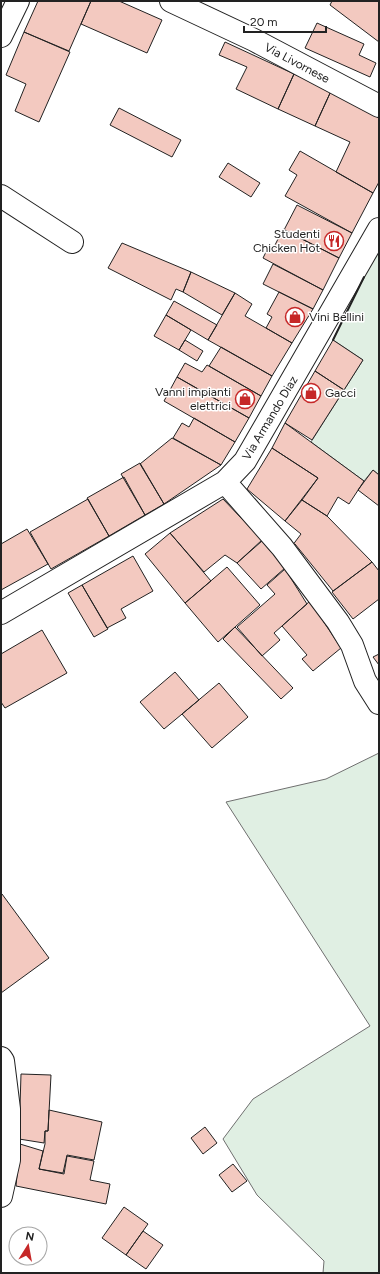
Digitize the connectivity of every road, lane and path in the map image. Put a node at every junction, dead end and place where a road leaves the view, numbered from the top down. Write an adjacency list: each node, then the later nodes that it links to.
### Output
1 (18, 1): 3 (street)
2 (171, 1): 4 (street, Via Livornese)
3 (1, 36)
4 (379, 106)
5 (1, 196): 7 (street)
6 (379, 229): 8 (street, Via Armando Diaz)
7 (72, 242)
8 (225, 482): 9 (street, Via Armando Diaz); 10 (street)
9 (1, 613)
10 (379, 703)
11 (1, 1058): 12 (street)
12 (1, 1196)

